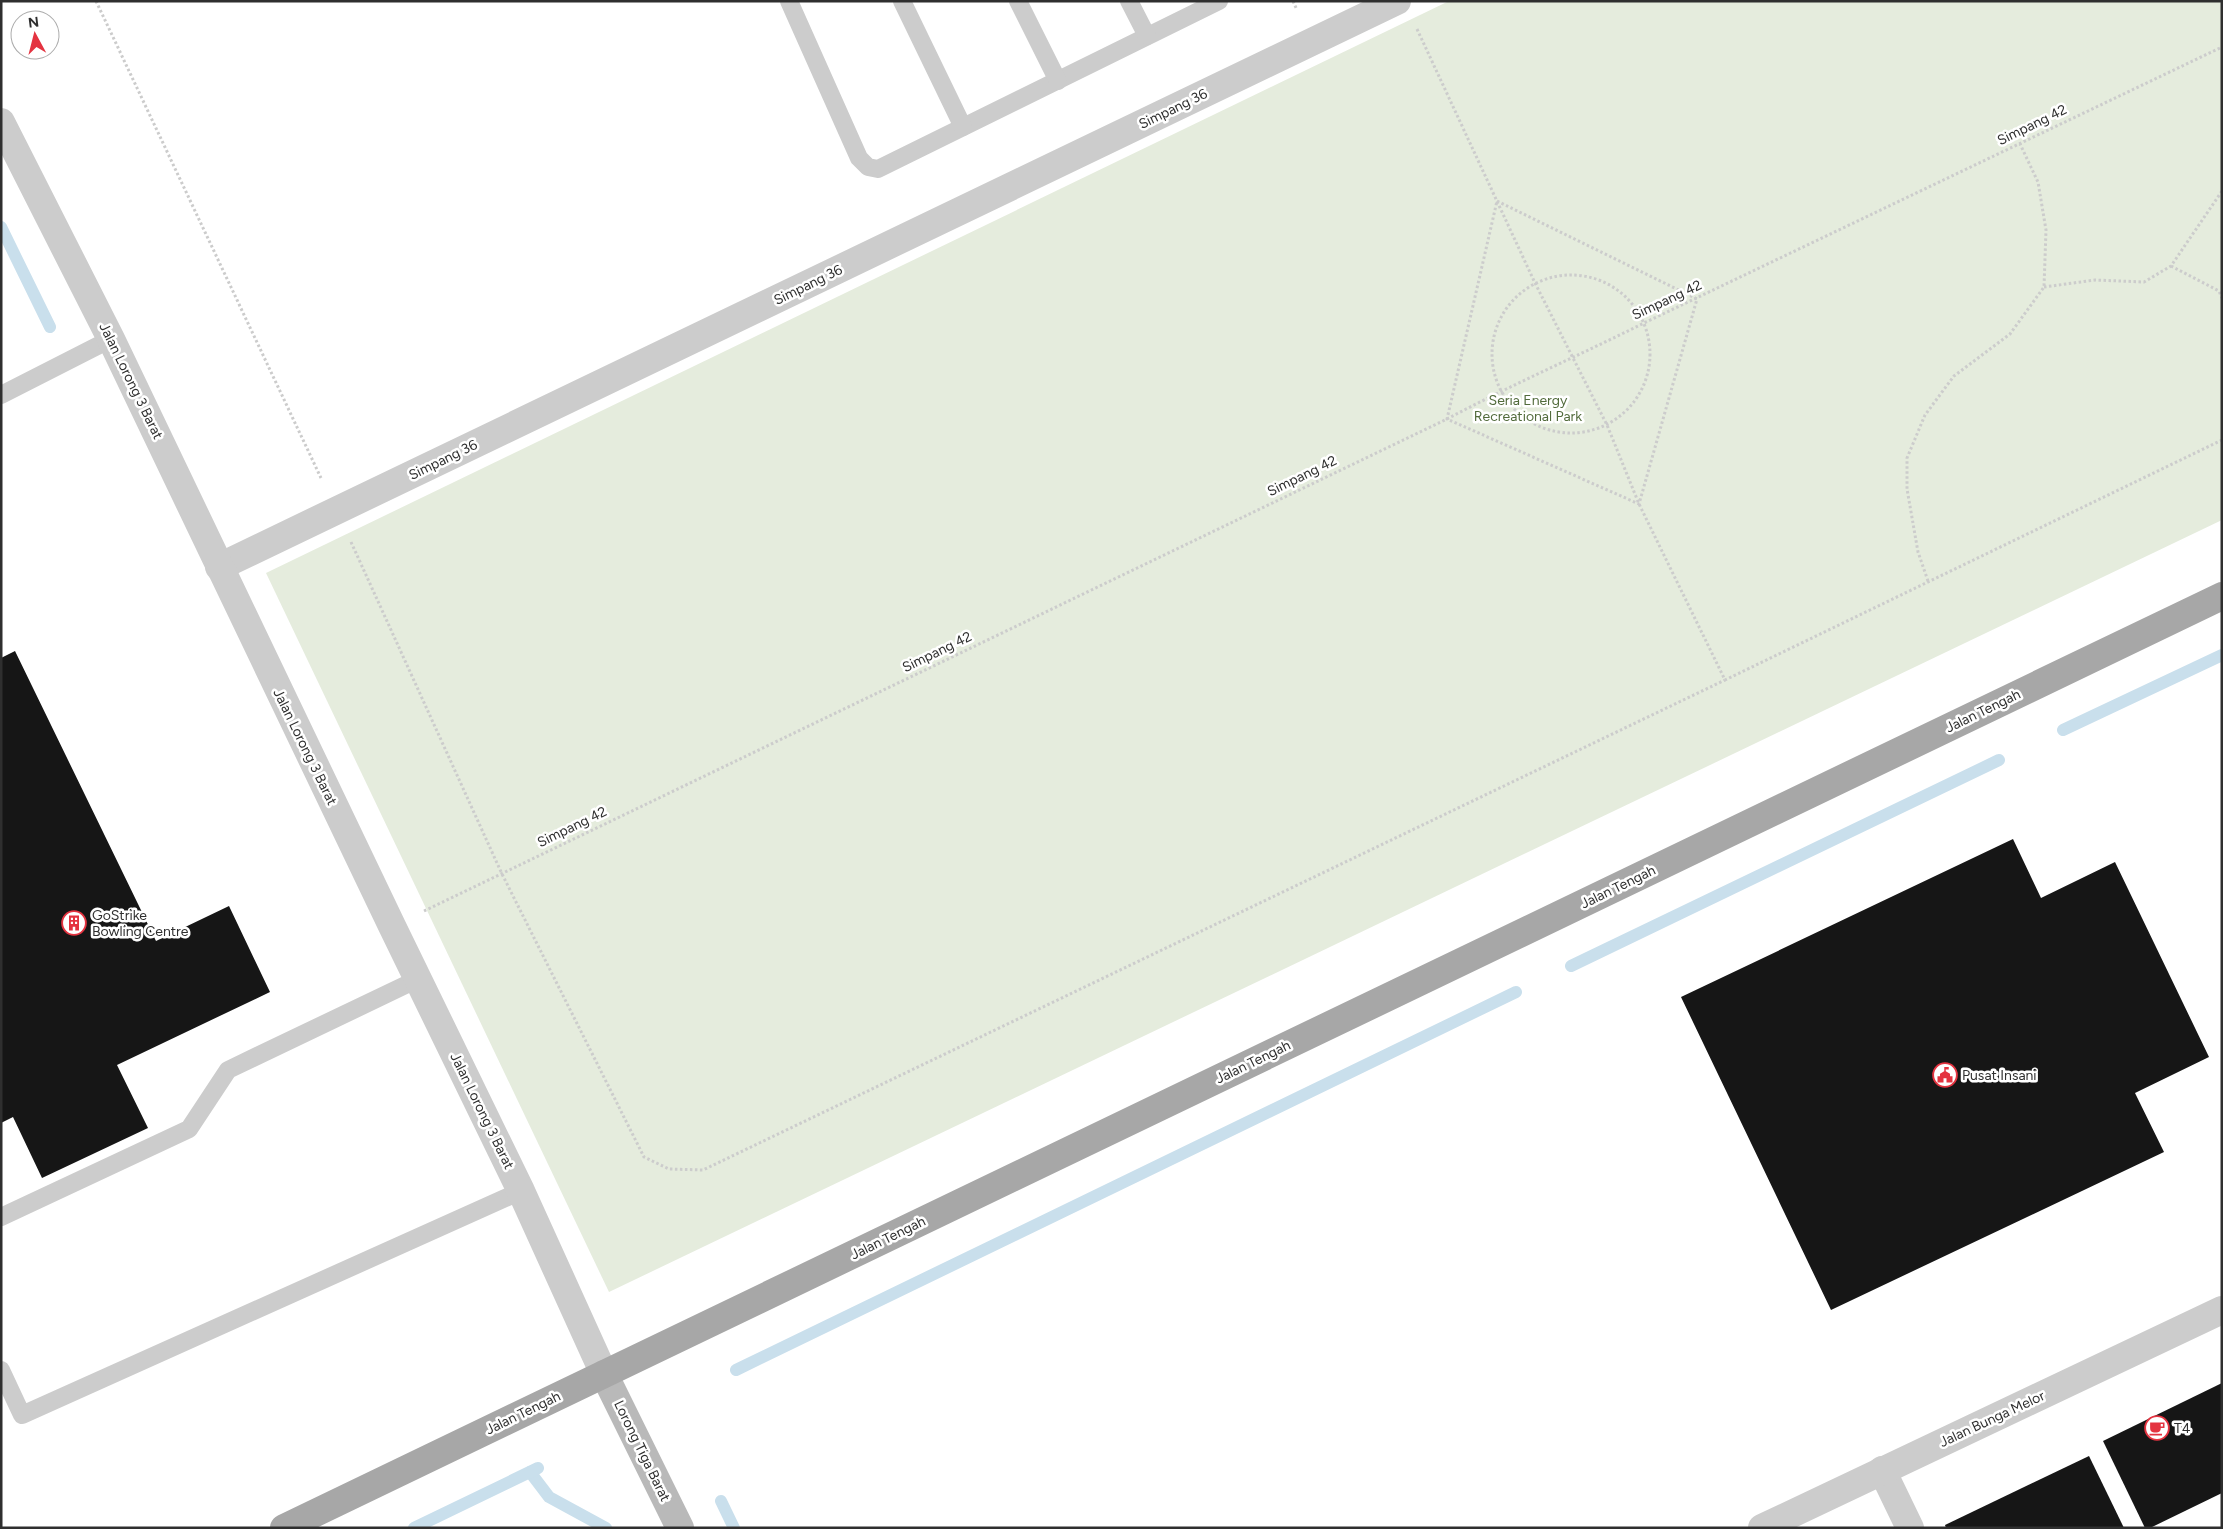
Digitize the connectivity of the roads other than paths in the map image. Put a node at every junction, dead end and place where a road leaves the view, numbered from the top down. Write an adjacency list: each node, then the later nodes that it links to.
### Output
1 (789, 1): 10 (lane)
2 (902, 1): 10 (lane)
3 (1018, 1): 8 (lane)
4 (1130, 1): 7 (lane)
5 (1219, 1): 7 (lane)
6 (1397, 1): 13 (street, Simpang 36)
7 (1147, 36): 8 (lane)
8 (1058, 80): 10 (lane)
9 (1, 122): 11 (street, Jalan Lorong 3 Barat)
10 (963, 127)
11 (112, 339): 12 (lane); 13 (street, Jalan Lorong 3 Barat)
12 (1, 395)
13 (219, 567): 15 (street, Jalan Lorong 3 Barat)
14 (2222, 596): 20 (main road, Jalan Tengah)
15 (418, 979): 16 (street, Jalan Lorong 3 Barat); 17 (lane)
16 (521, 1191): 19 (lane); 20 (street, Jalan Lorong 3 Barat)
17 (1, 1217)
18 (2222, 1310): 21 (street, Jalan Bunga Melor)
19 (1, 1370)
20 (604, 1374): 22 (main road, Jalan Tengah); 23 (main road, Lorong Tiga Barat)
21 (1882, 1470): 24 (street, Jalan Bunga Melor); 25 (street)
22 (284, 1528)
23 (680, 1528)
24 (1762, 1528)
25 (1910, 1528)

